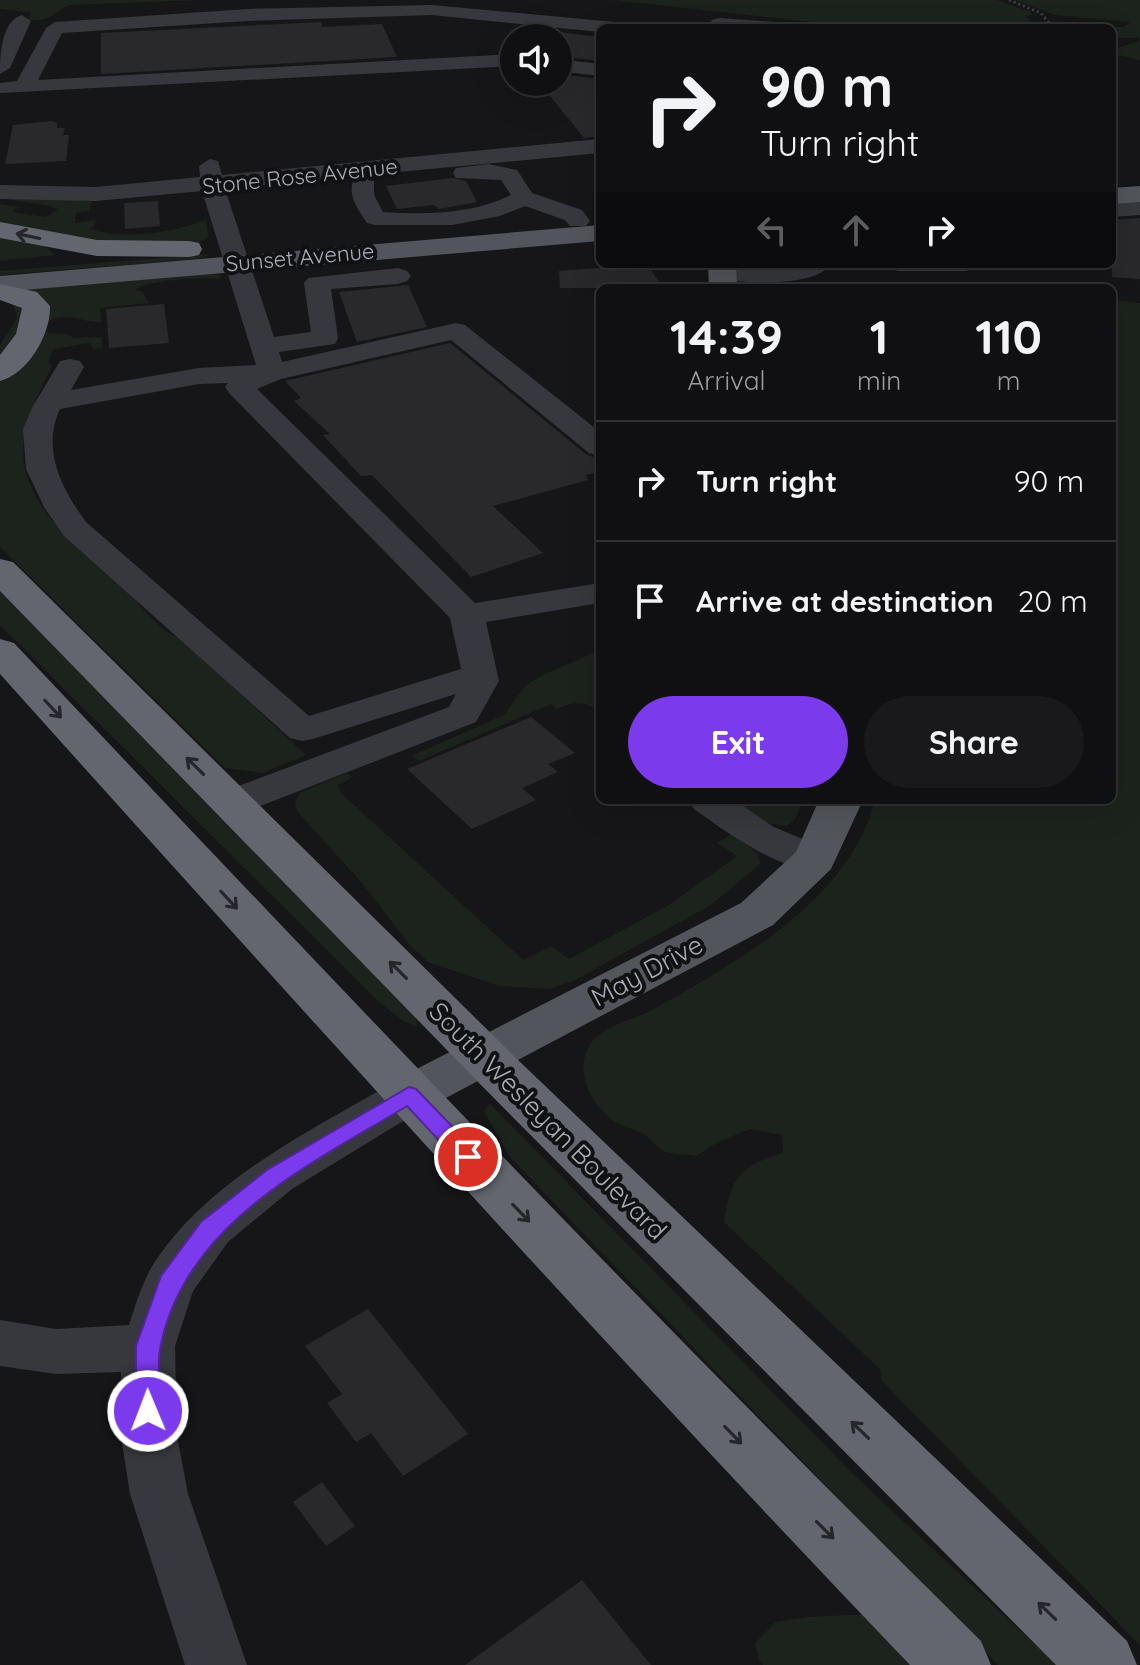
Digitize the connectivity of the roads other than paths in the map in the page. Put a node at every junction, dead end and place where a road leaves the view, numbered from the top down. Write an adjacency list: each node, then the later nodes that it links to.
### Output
1 (22, 21): 4 (street)
2 (596, 26): 7 (street)
3 (500, 61): 7 (street)
4 (1, 62)
5 (572, 67): 6 (street)
6 (596, 70)
7 (24, 87): 8 (street)
8 (0, 88)
9 (596, 145): 12 (street, Stone Rose Avenue)
10 (35, 171): 15 (street)
11 (211, 176): 12 (street, Stone Rose Avenue); 15 (street, Stone Rose Avenue); 26 (street)
12 (354, 176): 18 (street); 22 (street)
13 (1140, 182): 14 (main road)
14 (1116, 184)
15 (9, 193)
16 (1140, 194): 17 (main road)
17 (1116, 196)
18 (524, 198): 21 (street); 22 (street)
19 (1140, 208): 20 (street)
20 (1116, 210)
21 (593, 224): 22 (main road, Sunset Avenue); 25 (main road, Sunset Avenue)
22 (388, 228): 26 (main road, Sunset Avenue)
23 (0, 230): 24 (highway, one-way to 23)
24 (189, 249): 26 (main road, Sunset Avenue); 27 (main road, Sunset Avenue)
25 (360, 252): 26 (main road, Sunset Avenue); 34 (street)
26 (235, 254): 31 (main road, Sunset Avenue); 34 (street)
27 (0, 266)
28 (813, 268): 30 (street)
29 (722, 275): 30 (street)
30 (794, 281)
31 (0, 284)
32 (0, 292): 36 (highway)
33 (222, 351): 34 (street)
34 (267, 360): 37 (street); 38 (street); 41 (street)
35 (70, 367): 37 (street)
36 (0, 372)
37 (52, 402): 43 (street)
38 (596, 444)
39 (0, 570): 44 (highway, South Wesleyan Boulevard, one-way to 39)
40 (596, 594): 41 (street)
41 (467, 615): 43 (street)
42 (0, 651): 49 (highway, one-way to 49)
43 (479, 675): 44 (street)
44 (231, 803): 48 (highway, South Wesleyan Boulevard, one-way to 44)
45 (714, 804): 47 (street)
46 (839, 804): 47 (main road, May Drive)
47 (815, 859): 48 (main road, May Drive)
48 (484, 1057): 49 (main road, May Drive); 54 (highway, South Wesleyan Boulevard, one-way to 48)
49 (409, 1095): 51 (street); 53 (highway, one-way to 53)
50 (0, 1343): 51 (street)
51 (148, 1346): 52 (street)
52 (216, 1665)
53 (957, 1665)
54 (1103, 1665)

